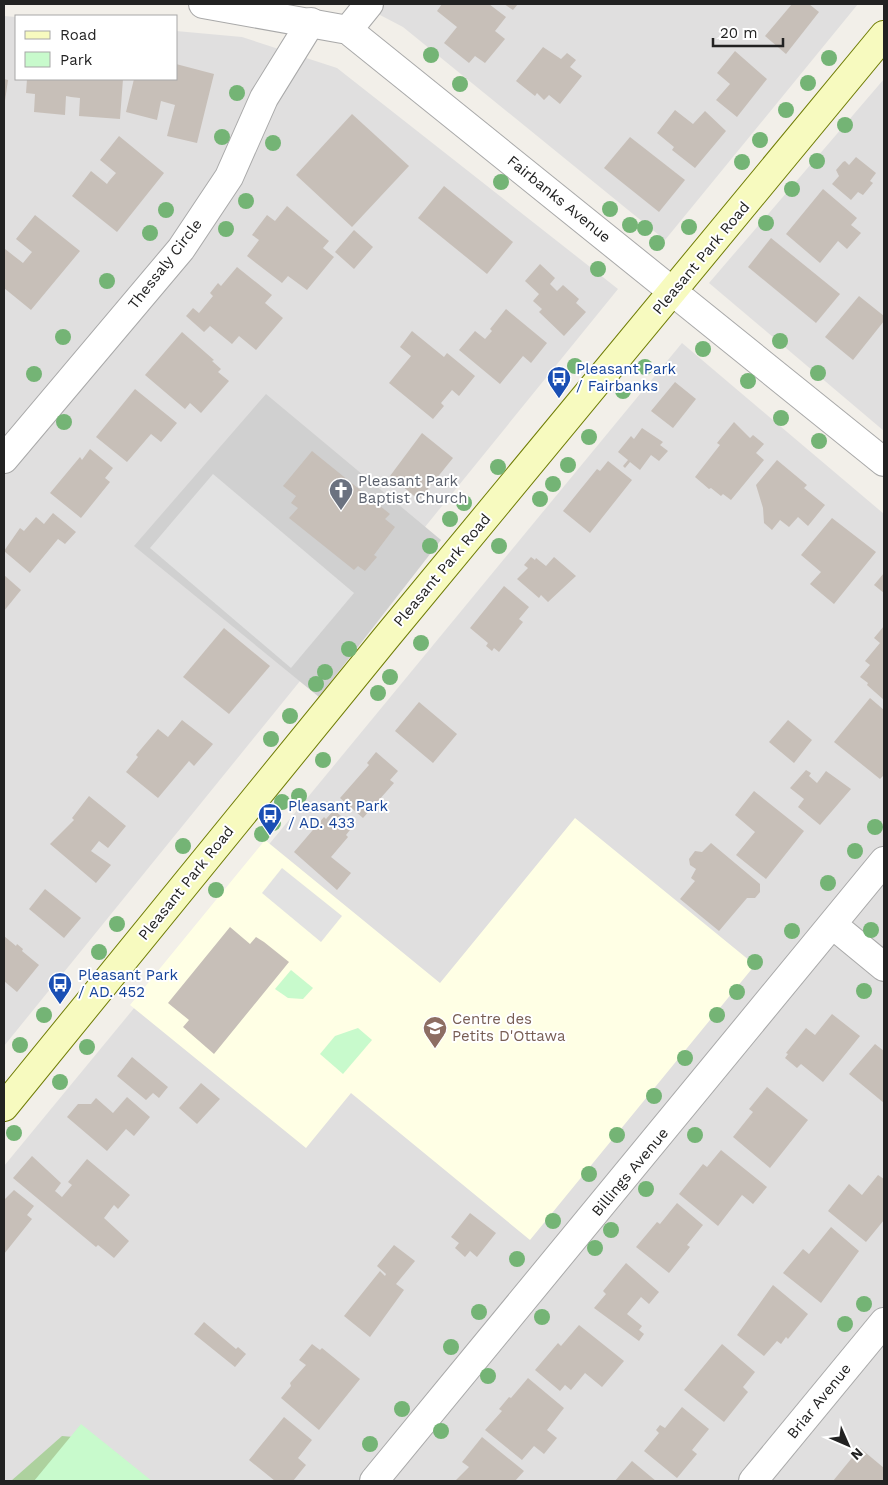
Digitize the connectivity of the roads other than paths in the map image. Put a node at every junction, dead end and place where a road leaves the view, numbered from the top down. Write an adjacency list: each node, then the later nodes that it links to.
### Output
1 (203, 4): 3 (street, Fairbanks Avenue)
2 (369, 4): 4 (street)
3 (311, 22): 4 (street, Fairbanks Avenue); 7 (street, Thessaly Circle)
4 (348, 30): 6 (street, Fairbanks Avenue)
5 (884, 35): 6 (street, Pleasant Park Road)
6 (674, 291): 8 (street, Fairbanks Avenue); 12 (street, Pleasant Park Road)
7 (4, 459)
8 (884, 462)
9 (884, 861): 10 (street, Billings Avenue)
10 (833, 925): 11 (street); 14 (street, Billings Avenue)
11 (884, 967)
12 (4, 1107)
13 (884, 1322): 15 (street, Briar Avenue)
14 (374, 1481)
15 (753, 1481)

